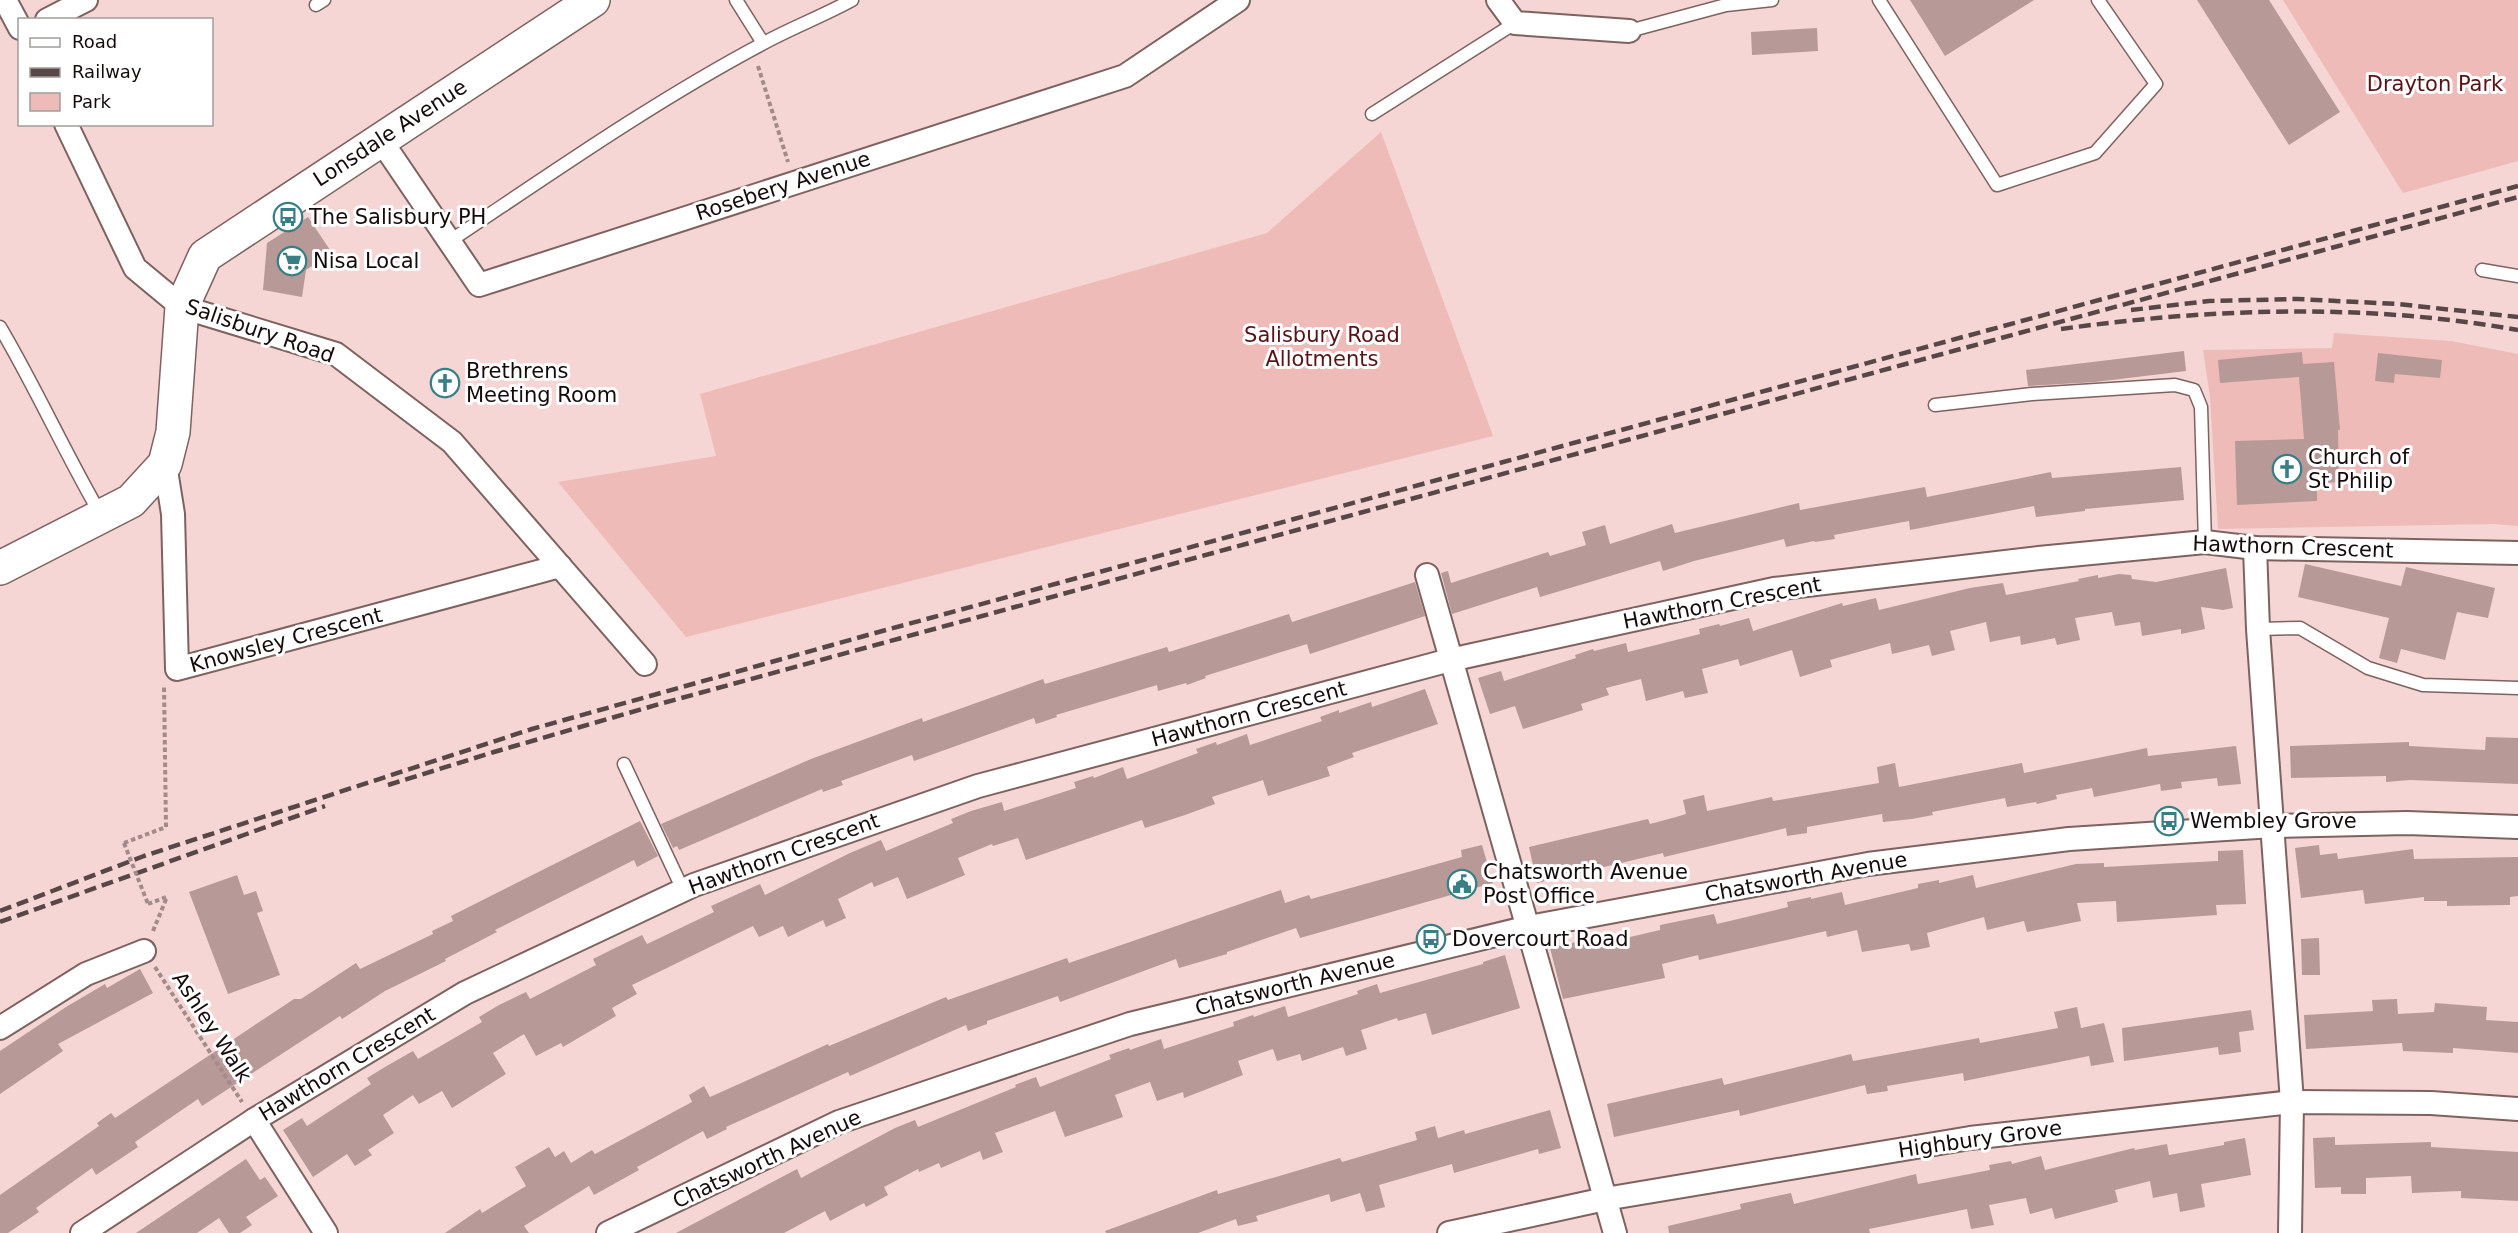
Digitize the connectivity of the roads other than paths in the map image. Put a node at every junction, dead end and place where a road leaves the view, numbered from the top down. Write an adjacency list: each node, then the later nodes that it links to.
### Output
1 (5, 0): 12 (street)
2 (86, 0): 11 (street)
3 (593, 0): 18 (street, Lonsdale Avenue)
4 (736, 0): 15 (lane)
5 (852, 0): 15 (lane)
6 (1238, 0): 19 (street, Rosebery Avenue)
7 (1498, 0): 13 (street)
8 (1772, 0): 14 (lane)
9 (1879, 0): 10 (lane)
10 (2098, 0)
11 (51, 18)
12 (18, 23)
13 (1515, 24): 14 (street); 16 (lane)
14 (1629, 31)
15 (758, 46): 19 (lane)
16 (1372, 114)
17 (67, 126): 22 (street, Salisbury Road)
18 (380, 139): 19 (street, Rosebery Avenue); 22 (street, Lonsdale Avenue)
19 (450, 241)
20 (2482, 270): 21 (lane)
21 (2518, 276)
22 (182, 307): 25 (street); 30 (street, Salisbury Road)
23 (0, 327): 26 (lane)
24 (1935, 405): 27 (lane)
25 (165, 464): 26 (street); 30 (street, Knowsley Crescent)
26 (102, 516): 31 (street)
27 (2205, 542): 28 (street, Hawthorn Crescent); 34 (street, Hawthorn Crescent)
28 (2255, 548): 29 (street, Hawthorn Crescent); 33 (street)
29 (2518, 553)
30 (560, 566): 35 (street, Salisbury Road)
31 (0, 568)
32 (1426, 575): 34 (street)
33 (2258, 629): 36 (lane); 38 (street)
34 (1450, 660): 40 (street, Hawthorn Crescent); 41 (street)
35 (645, 664)
36 (2518, 688)
37 (624, 764): 40 (lane)
38 (2273, 826): 39 (street, Chatsworth Avenue); 41 (street, Chatsworth Avenue); 44 (street)
39 (2518, 827)
40 (683, 890): 46 (street, Hawthorn Crescent)
41 (1529, 927): 47 (street); 50 (street, Chatsworth Avenue)
42 (144, 951): 43 (street)
43 (0, 1028)
44 (2292, 1102): 45 (street, Highbury Grove); 47 (street, Highbury Grove); 53 (street)
45 (2518, 1109)
46 (254, 1120): 48 (street, Hawthorn Crescent); 49 (street)
47 (1605, 1198): 51 (street, Highbury Grove); 52 (street)
48 (82, 1233)
49 (326, 1233)
50 (608, 1233)
51 (1449, 1233)
52 (1615, 1233)
53 (2290, 1233)

